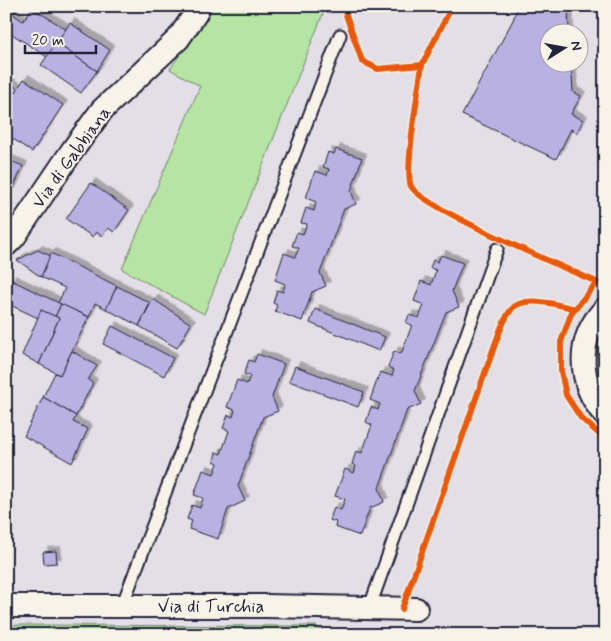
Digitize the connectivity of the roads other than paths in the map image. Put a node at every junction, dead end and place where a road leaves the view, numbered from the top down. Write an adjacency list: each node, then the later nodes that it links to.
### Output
1 (199, 6): 3 (street, Via di Gabbiana)
2 (340, 35): 8 (lane)
3 (6, 245)
4 (496, 249): 9 (lane)
5 (605, 309): 6 (street)
6 (605, 414)
7 (6, 606): 8 (street, Via di Turchia)
8 (122, 606): 9 (street, Via di Turchia)
9 (369, 609): 10 (street, Via di Turchia)
10 (416, 609)

